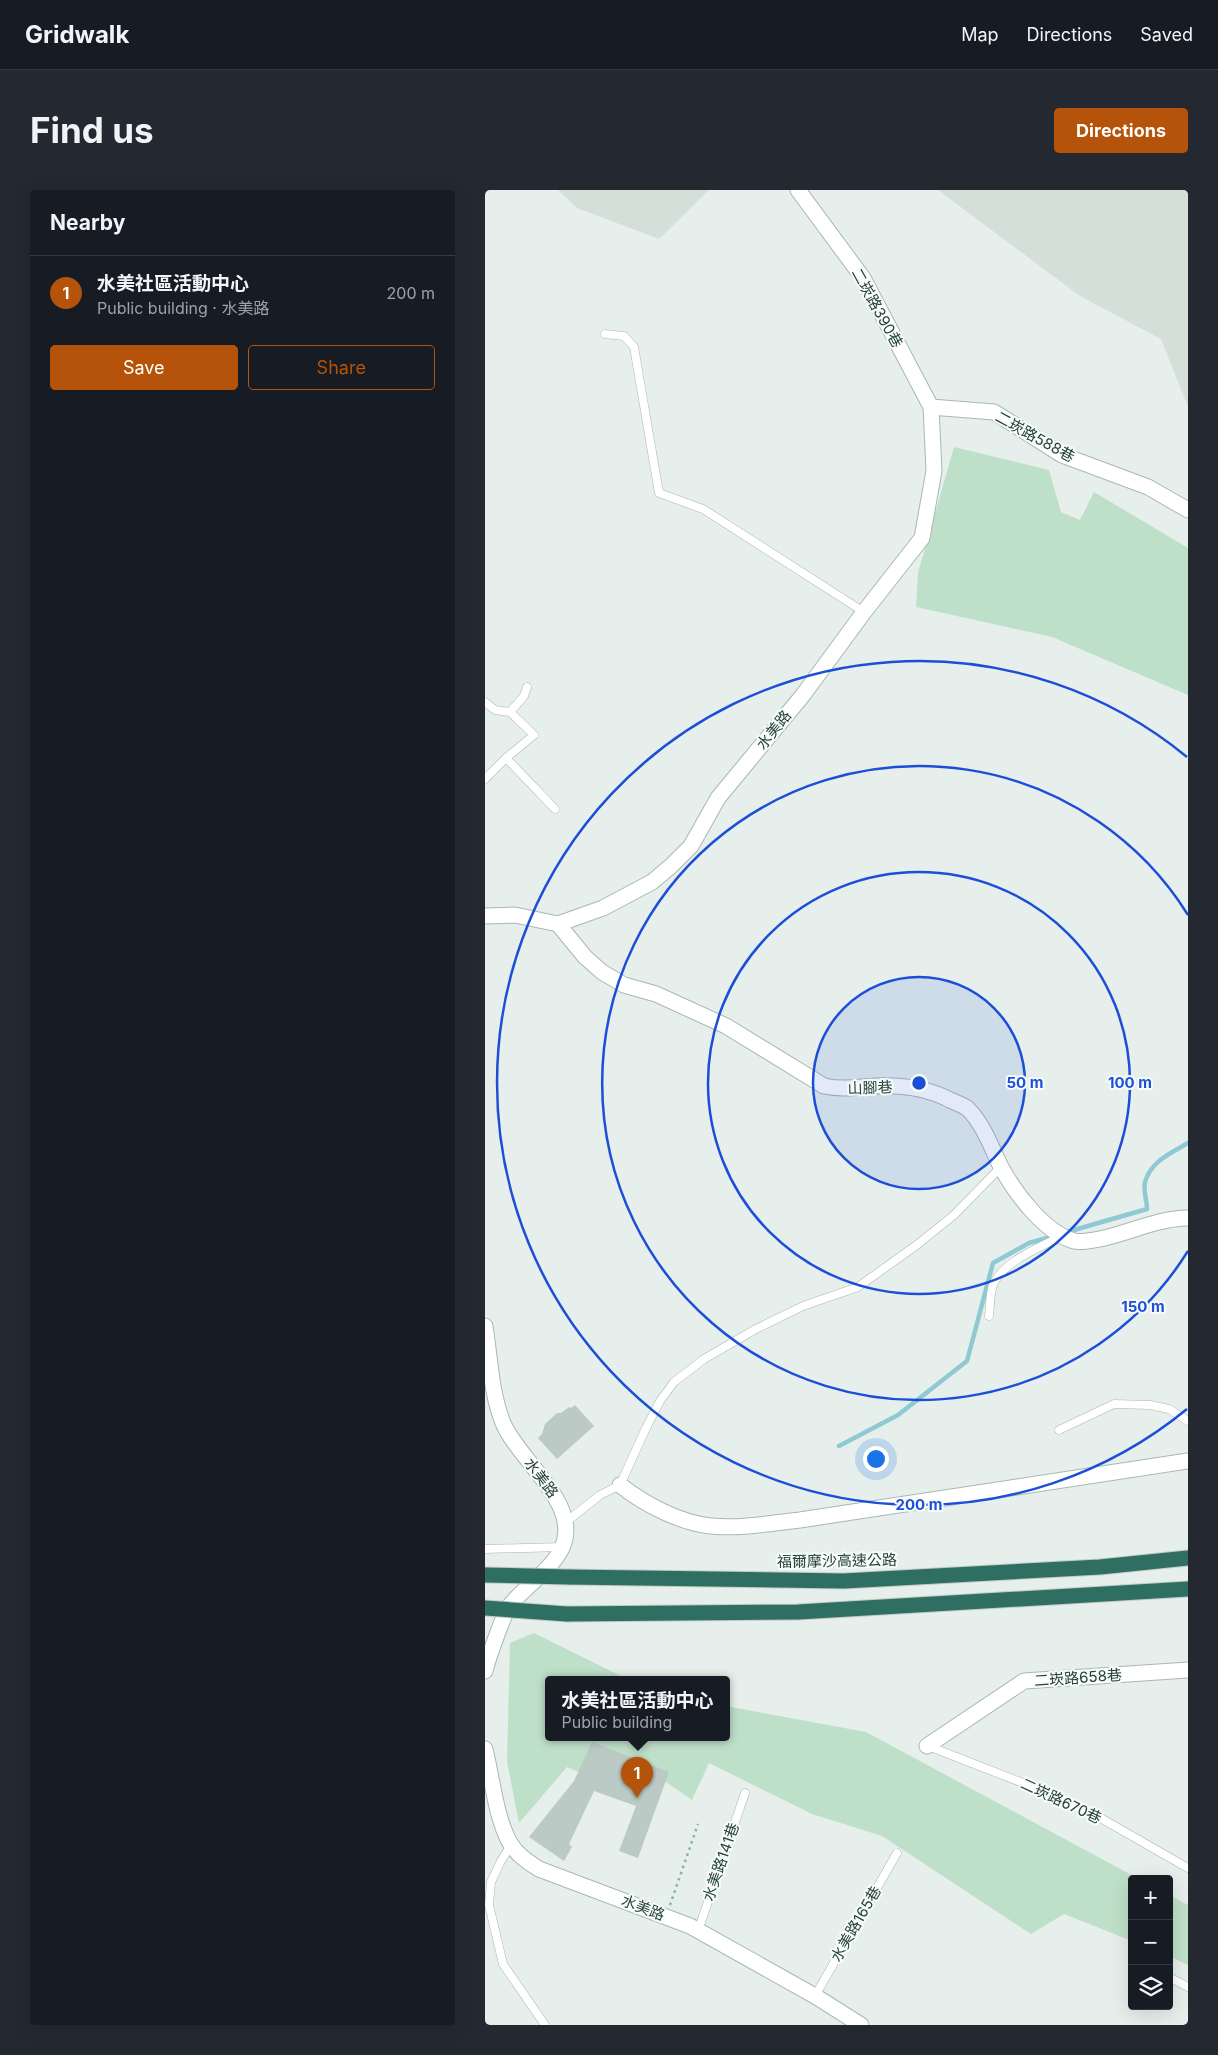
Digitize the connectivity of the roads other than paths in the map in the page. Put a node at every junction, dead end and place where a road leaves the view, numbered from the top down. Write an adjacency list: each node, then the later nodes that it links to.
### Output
1 (798, 190): 3 (street, 二崁路390巷)
2 (605, 334): 5 (lane)
3 (931, 408): 4 (street, 二崁路588巷); 5 (street, 水美路)
4 (1188, 510)
5 (864, 612): 13 (street, 水美路)
6 (527, 687): 8 (lane)
7 (485, 702): 8 (lane)
8 (510, 712): 9 (lane)
9 (506, 758): 10 (lane); 11 (lane)
10 (485, 780)
11 (555, 809)
12 (485, 916): 13 (street)
13 (558, 924): 14 (street, 山腳巷)
14 (1001, 1167): 16 (street, 山腳巷); 22 (lane)
15 (1188, 1218): 16 (street, 山腳巷)
16 (1062, 1236): 17 (lane)
17 (989, 1316)
18 (485, 1326): 23 (street, 水美路)
19 (1188, 1421): 20 (lane)
20 (1059, 1430)
21 (1188, 1461): 22 (street)
22 (620, 1486): 23 (lane)
23 (566, 1522): 24 (street)
24 (562, 1547): 25 (lane); 31 (street)
25 (485, 1548)
26 (1188, 1558): 27 (highway, 福爾摩沙高速公路, bridge)
27 (485, 1575)
28 (1188, 1589): 29 (highway, bridge)
29 (485, 1608)
30 (1188, 1670): 32 (street, 二崁路658巷)
31 (485, 1671)
32 (927, 1746): 37 (lane, 二崁路670巷)
33 (485, 1749): 35 (street, 水美路)
34 (745, 1793): 38 (lane, 水美路141巷)
35 (511, 1845): 38 (street, 水美路); 42 (lane)
36 (897, 1853): 41 (lane, 水美路165巷)
37 (1188, 1868)
38 (698, 1931): 41 (street, 水美路)
39 (1173, 1979): 40 (lane)
40 (1188, 1987)
41 (815, 1996): 43 (street, 水美路)
42 (545, 2025)
43 (861, 2025)

